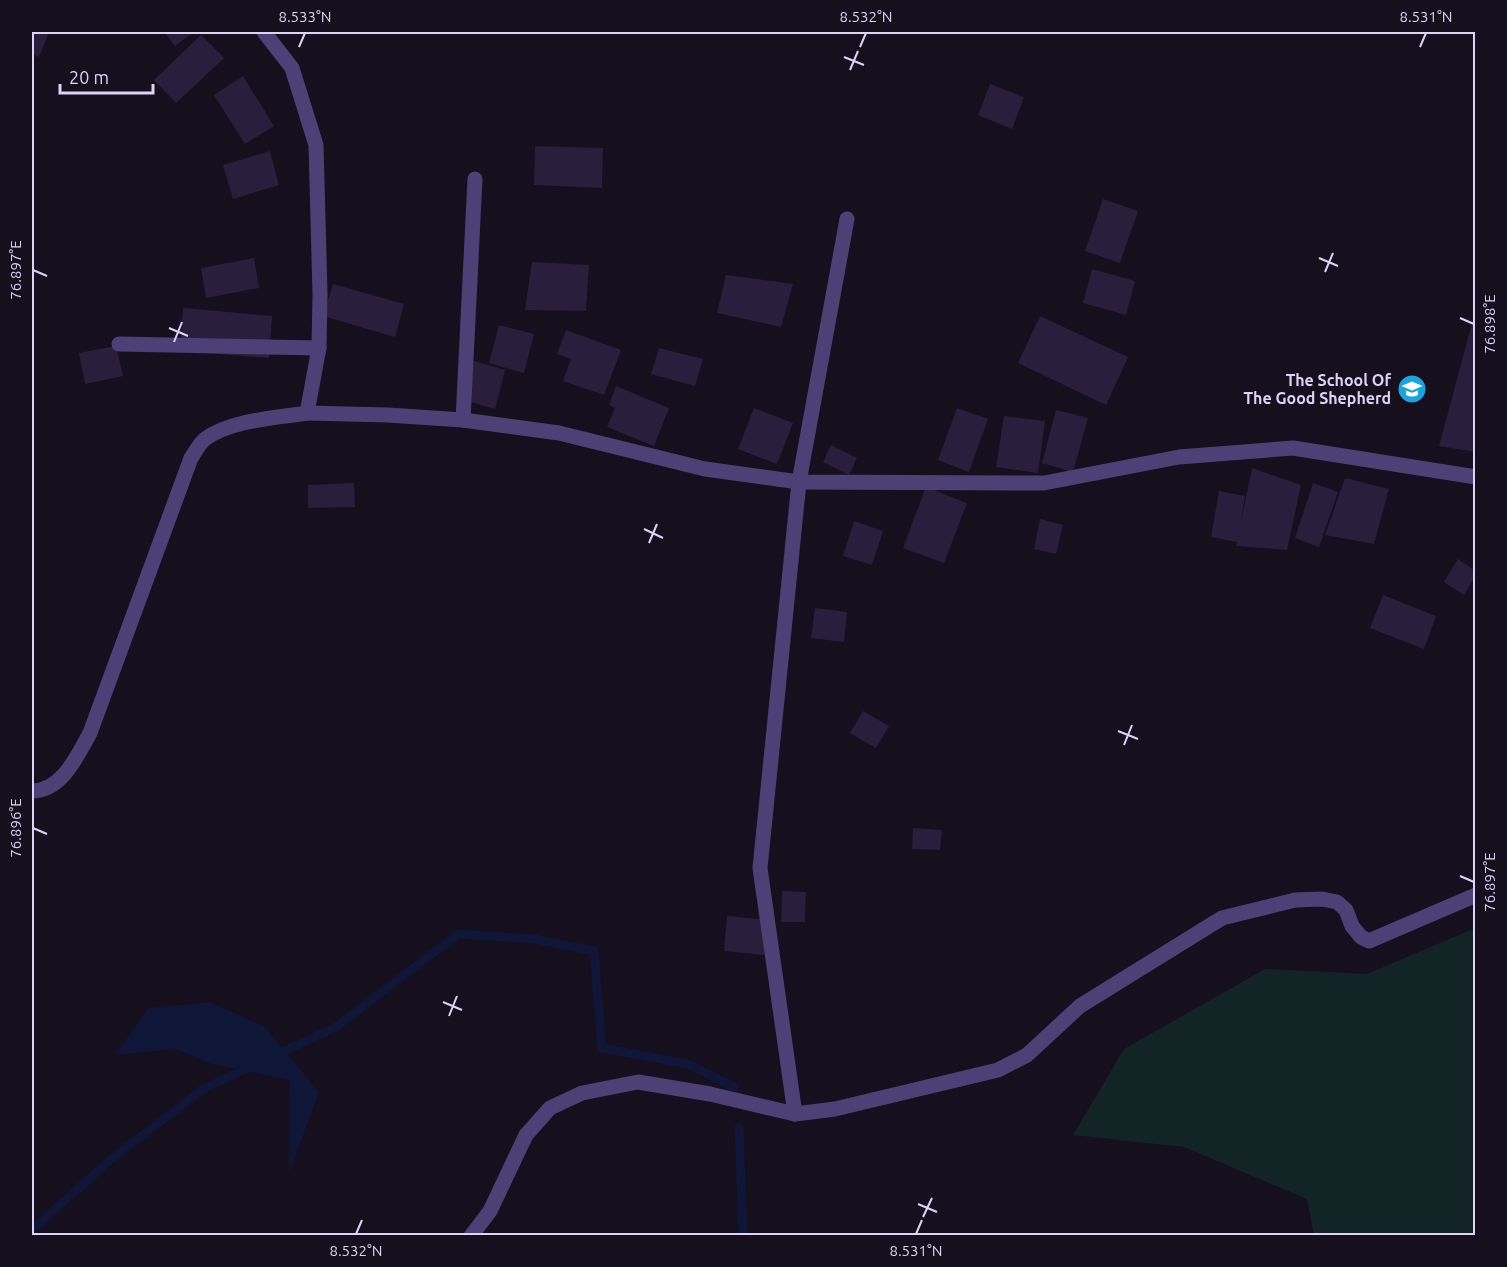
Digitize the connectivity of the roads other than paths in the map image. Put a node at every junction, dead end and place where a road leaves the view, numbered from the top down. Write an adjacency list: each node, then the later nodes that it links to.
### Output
1 (264, 32): 5 (street)
2 (475, 179): 7 (street)
3 (847, 219): 9 (street)
4 (119, 344): 5 (street)
5 (319, 348): 6 (street)
6 (308, 413): 7 (street); 10 (street)
7 (463, 420): 9 (street)
8 (1476, 477): 9 (street)
9 (799, 482): 12 (street)
10 (32, 791)
11 (1476, 895): 12 (street)
12 (795, 1113): 13 (street)
13 (471, 1236)

